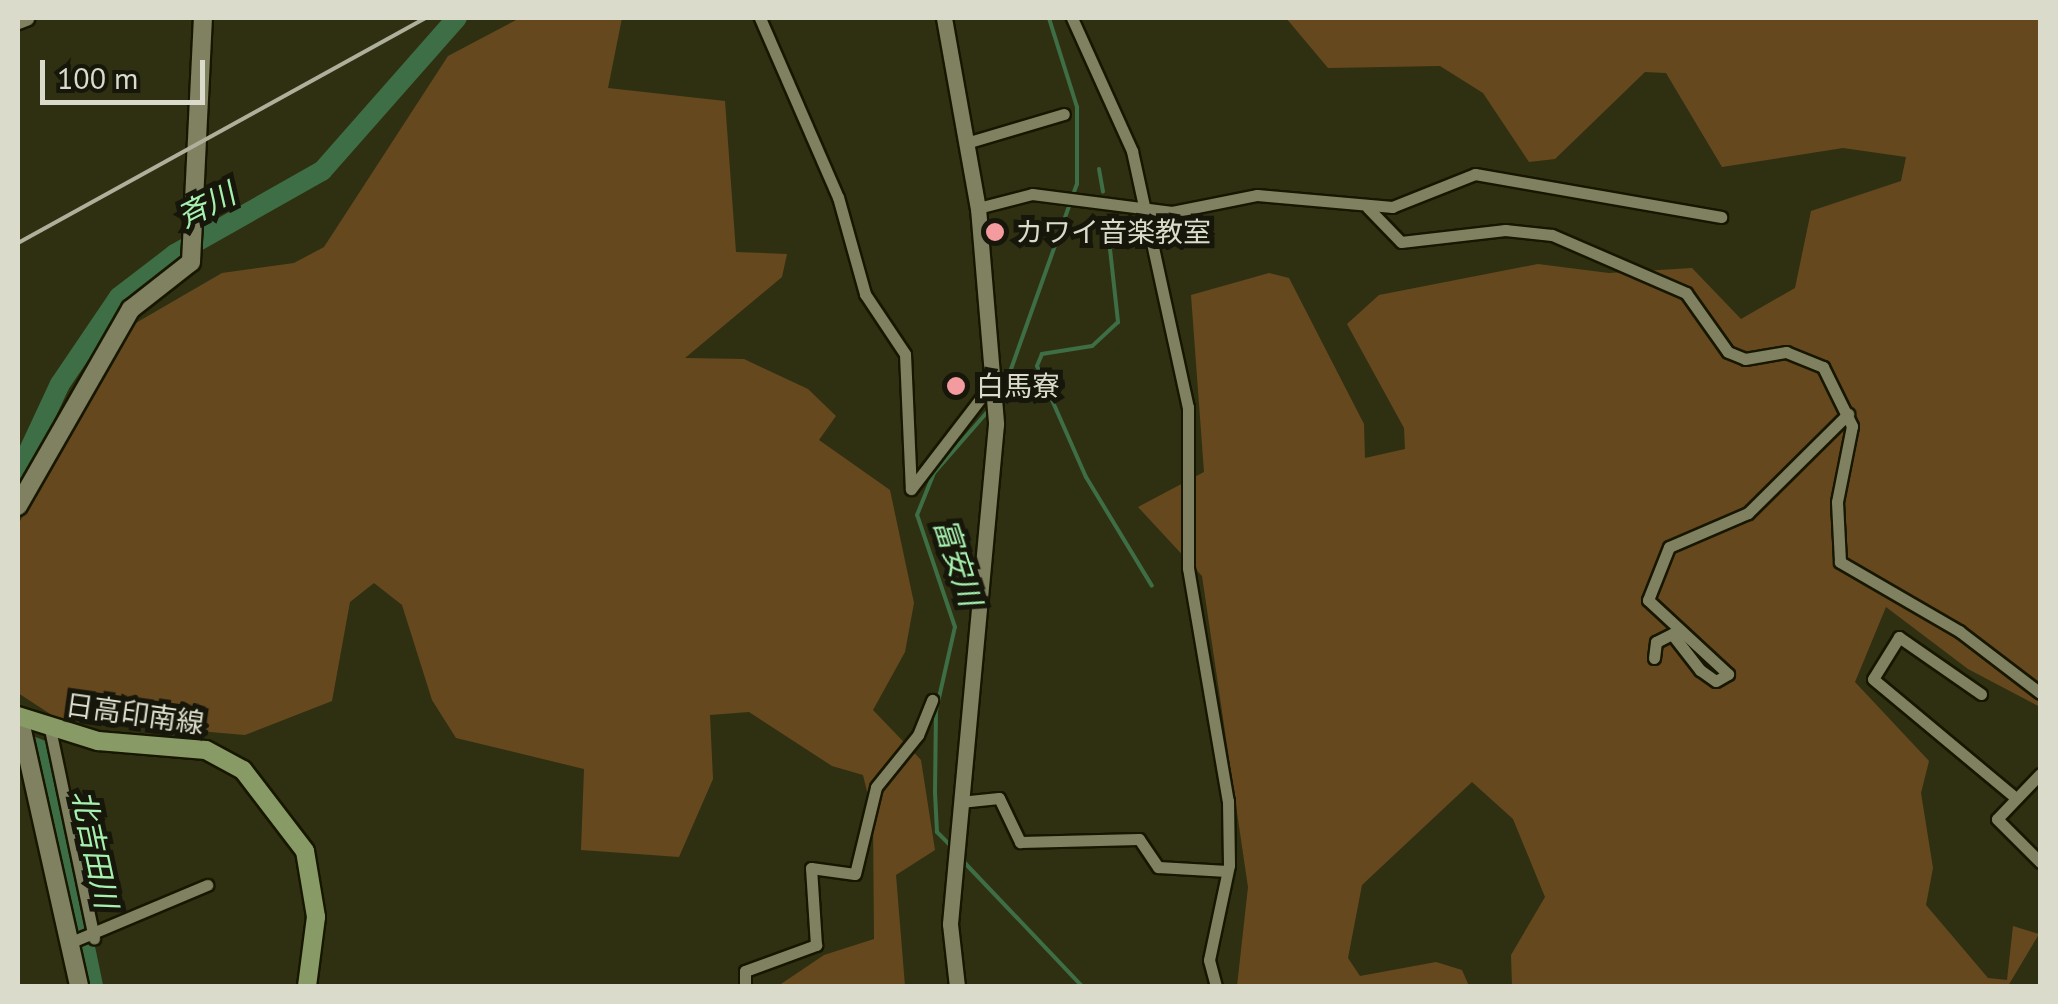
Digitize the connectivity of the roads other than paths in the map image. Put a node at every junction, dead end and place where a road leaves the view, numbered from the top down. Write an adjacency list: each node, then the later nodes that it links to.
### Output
1 (26, 18): 6 (street)
2 (203, 18): 15 (main road)
3 (760, 18): 13 (street)
4 (944, 18): 8 (street)
5 (1072, 18): 11 (street)
6 (18, 21)
7 (1064, 114): 8 (street)
8 (966, 143): 9 (street)
9 (978, 208): 11 (street); 13 (street)
10 (1368, 208): 11 (street); 12 (street); 14 (street)
11 (1146, 210): 26 (street)
12 (1722, 217)
13 (994, 377): 24 (street)
14 (1848, 414): 16 (street); 17 (street)
15 (18, 506)
16 (1654, 658)
17 (2040, 692)
18 (1981, 694): 23 (street)
19 (932, 700): 32 (street)
20 (20, 722): 21 (main road, 日高印南線); 29 (main road)
21 (50, 729): 28 (street); 31 (main road, 日高印南線)
22 (2040, 774): 23 (street)
23 (2012, 795): 25 (street)
24 (960, 802): 26 (street); 33 (street)
25 (2040, 862)
26 (1227, 872): 34 (street)
27 (207, 885): 28 (street)
28 (94, 938): 29 (street)
29 (69, 942): 30 (main road)
30 (78, 986)
31 (306, 986)
32 (744, 986)
33 (958, 986)
34 (1216, 986)

